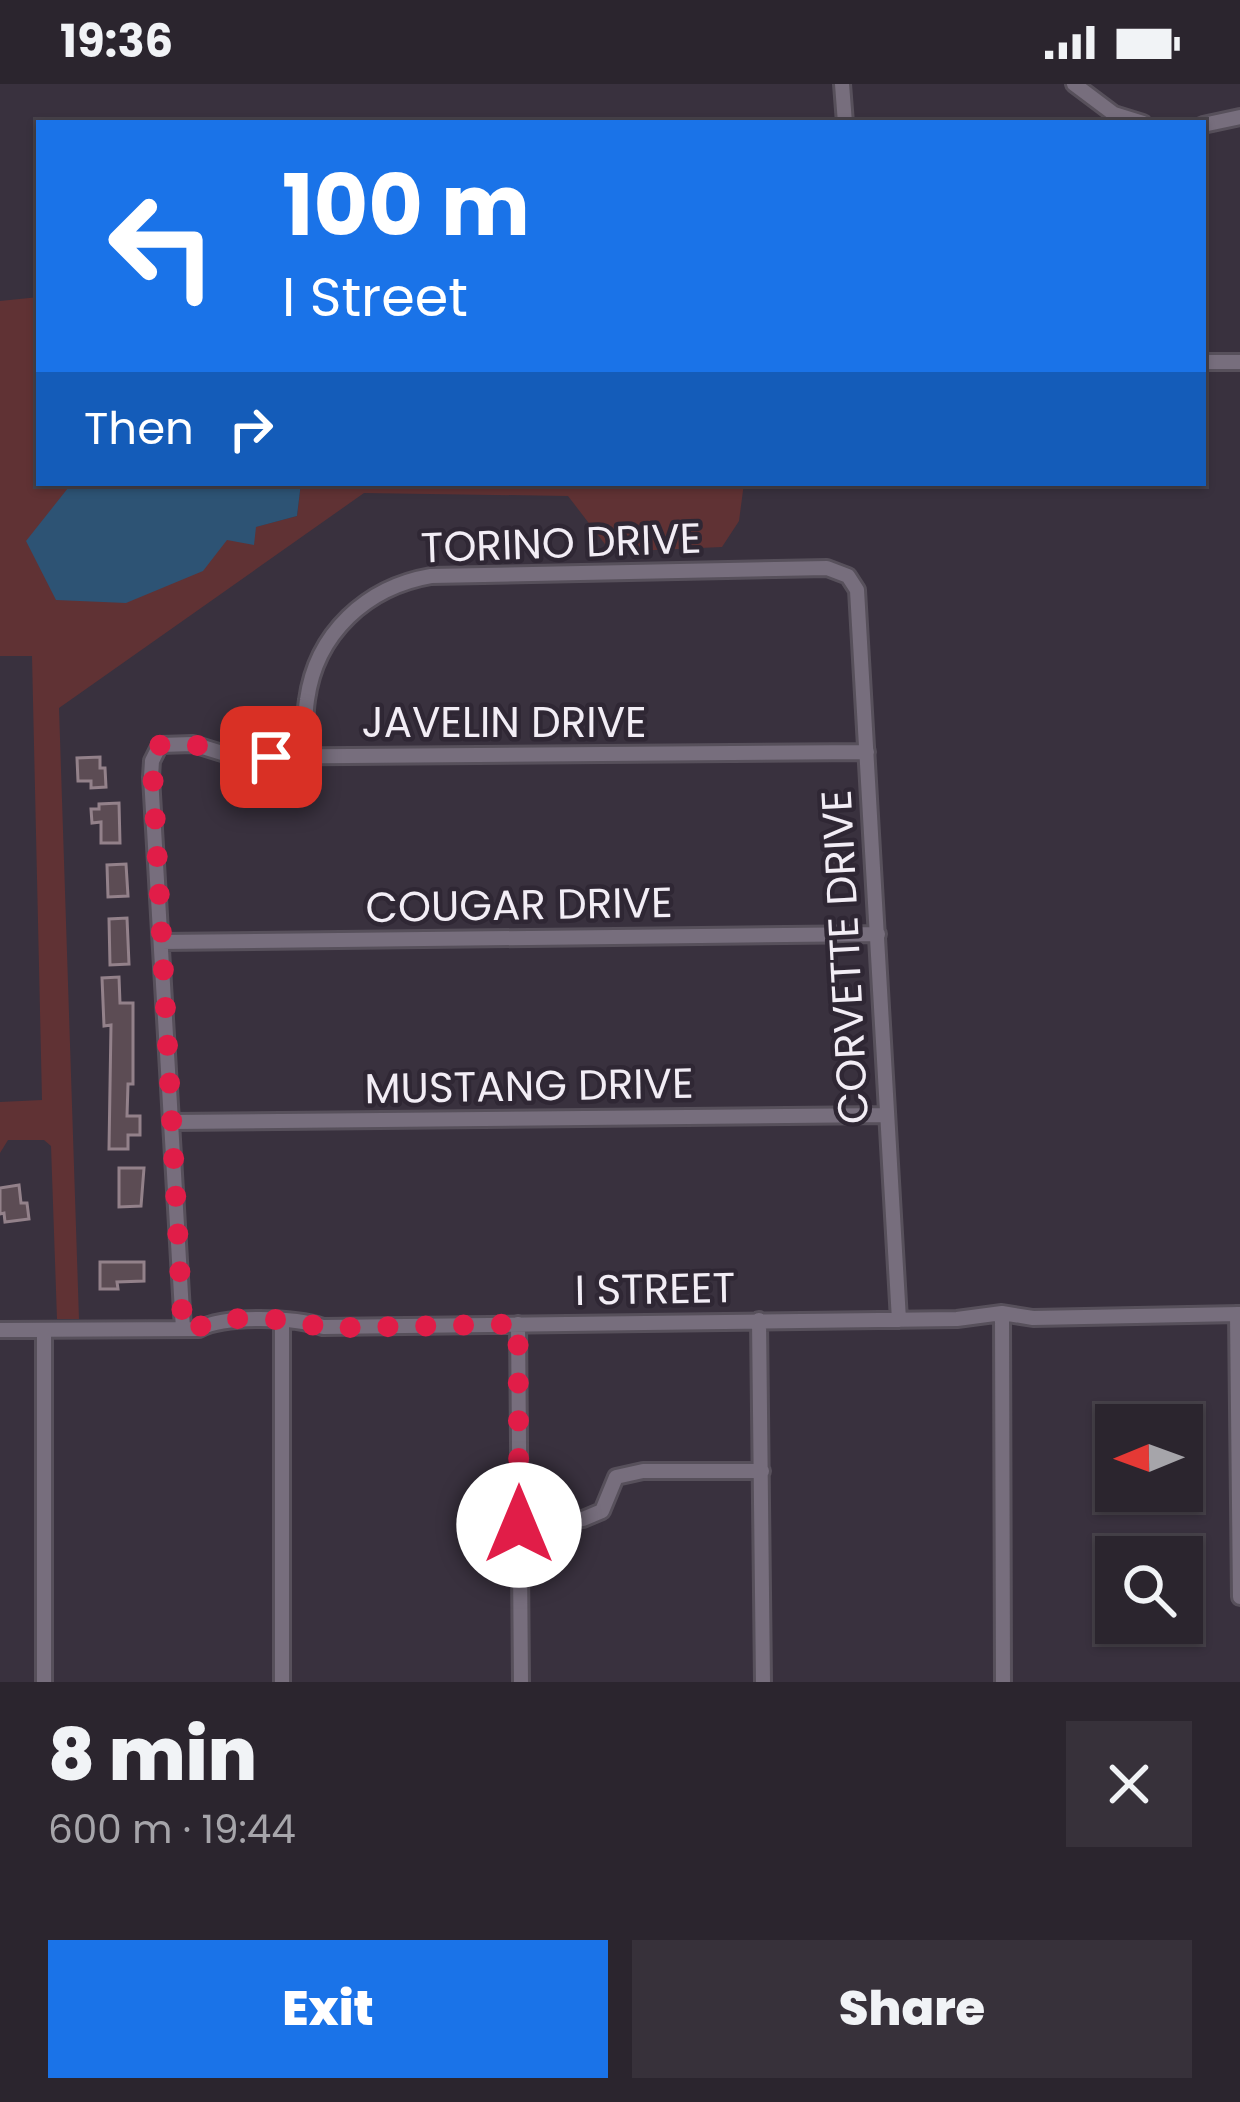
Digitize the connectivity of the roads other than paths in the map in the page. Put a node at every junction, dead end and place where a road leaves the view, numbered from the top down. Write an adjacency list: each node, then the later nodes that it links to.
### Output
1 (842, 84): 4 (street)
2 (1074, 84): 5 (street)
3 (1240, 117): 6 (street)
4 (844, 120)
5 (1133, 120)
6 (1206, 124)
7 (1206, 362): 8 (street)
8 (1240, 362)
9 (857, 590): 10 (street, CORVETTE DRIVE); 11 (street, TORINO DRIVE)
10 (867, 752): 11 (street, JAVELIN DRIVE); 12 (street, CORVETTE DRIVE)
11 (306, 757): 13 (street, JAVELIN DRIVE)
12 (878, 934): 13 (street, COUGAR DRIVE); 14 (street, CORVETTE DRIVE)
13 (161, 942): 15 (street)
14 (886, 1115): 15 (street, MUSTANG DRIVE); 19 (street, CORVETTE DRIVE)
15 (173, 1122): 22 (street)
16 (1002, 1313): 17 (street, I STREET); 19 (street, I STREET); 32 (street)
17 (1239, 1314): 27 (street)
18 (759, 1320): 19 (street, I STREET); 21 (street, I STREET); 25 (street)
19 (899, 1320)
20 (282, 1322): 21 (street, I STREET); 22 (street, I STREET); 29 (street)
21 (518, 1324): 26 (street)
22 (183, 1329): 24 (street, I STREET)
23 (0, 1330): 24 (street, I STREET)
24 (44, 1330): 28 (street)
25 (762, 1471): 26 (street); 31 (street)
26 (519, 1525): 30 (street)
27 (1240, 1597)
28 (44, 1682)
29 (282, 1682)
30 (521, 1682)
31 (763, 1682)
32 (1003, 1682)

